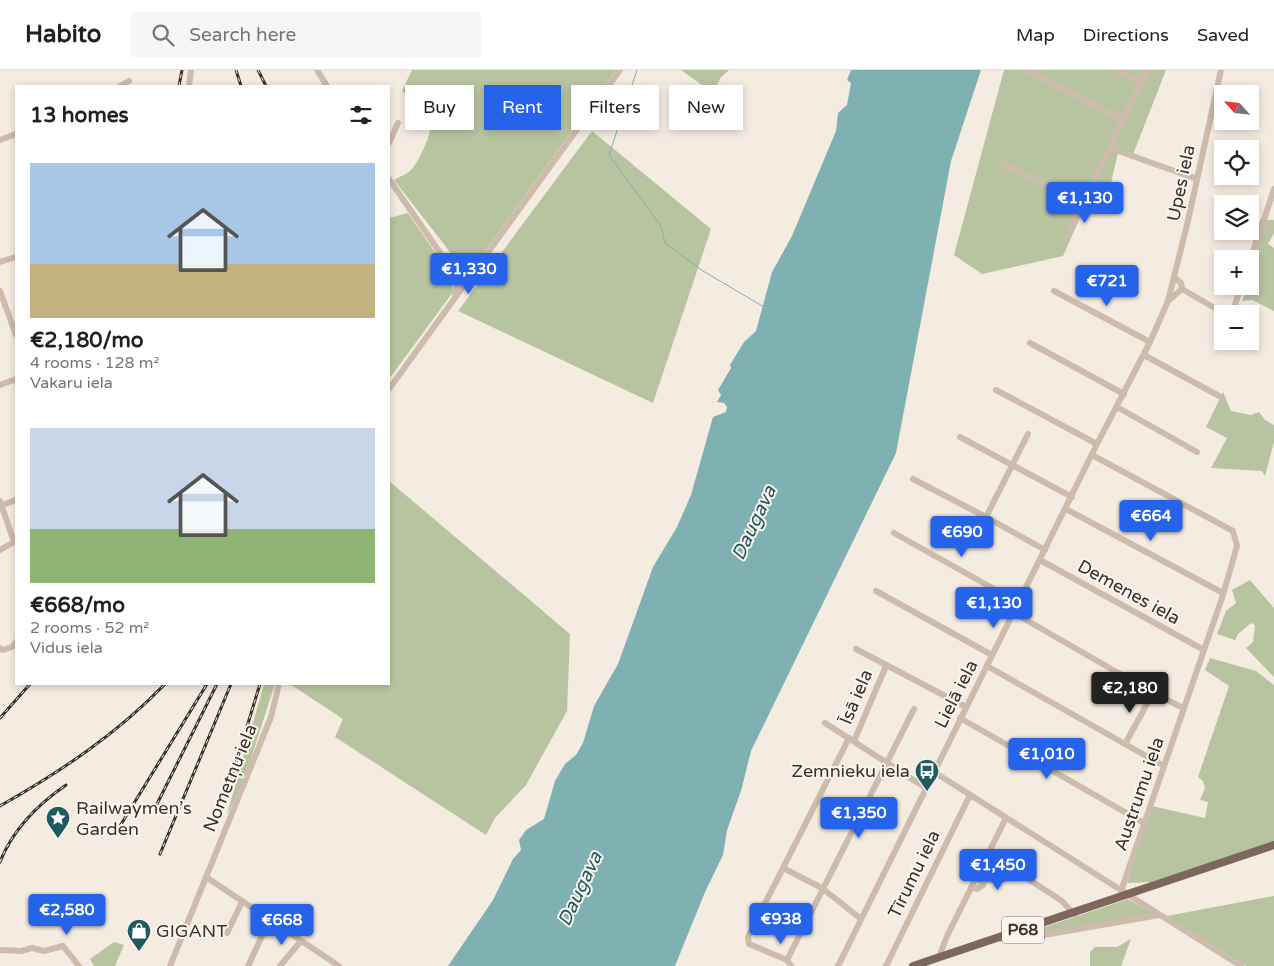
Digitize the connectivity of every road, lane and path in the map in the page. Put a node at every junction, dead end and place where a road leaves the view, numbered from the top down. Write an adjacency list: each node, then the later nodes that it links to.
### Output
1 (190, 70): 11 (street)
2 (317, 70): 12 (street)
3 (620, 70): 32 (street)
4 (1026, 70): 13 (street)
5 (1116, 70): 9 (street)
6 (1147, 70): 9 (street)
7 (1221, 70): 20 (street, Upes iela)
8 (129, 80): 10 (street)
9 (1141, 82): 13 (street)
10 (122, 85)
11 (190, 85)
12 (326, 85)
13 (1123, 120): 18 (street)
14 (398, 123): 17 (street)
15 (15, 134): 16 (street)
16 (0, 140)
17 (390, 141)
18 (1110, 148): 20 (street); 23 (street)
19 (1004, 164): 23 (street)
20 (1197, 178): 28 (street, Upes iela)
21 (390, 180): 32 (street)
22 (1274, 188): 25 (street)
23 (1084, 202): 24 (street)
24 (1067, 236)
25 (1254, 250)
26 (15, 257): 27 (street)
27 (0, 262)
28 (1174, 277): 29 (street); 33 (street, Upes iela)
29 (1182, 289): 33 (street); 34 (street)
30 (0, 291): 35 (street)
31 (1054, 291): 36 (street)
32 (453, 299): 41 (street)
33 (1168, 301): 36 (street, Lielā iela)
34 (1214, 307)
35 (14, 324)
36 (1150, 342): 38 (street, Lielā iela)
37 (1030, 343): 43 (street)
38 (1144, 355): 43 (street, Lielā iela); 44 (street)
39 (15, 379): 40 (street)
40 (0, 385)
41 (390, 388)
42 (996, 390): 48 (street)
43 (1124, 394): 45 (street, Lielā iela)
44 (1219, 396)
45 (1117, 407): 48 (street, Lielā iela); 49 (street)
46 (1028, 434): 51 (street)
47 (960, 437): 51 (street)
48 (1097, 444): 50 (street, Lielā iela)
49 (1197, 452)
50 (1092, 455): 53 (street, Lielā iela); 63 (street, Austrumu iela)
51 (1011, 465): 53 (street); 57 (street)
52 (913, 479): 57 (street)
53 (1072, 497): 56 (street, Lielā iela)
54 (15, 500): 55 (street)
55 (1, 504): 59 (street)
56 (1066, 509): 60 (street, Lielā iela); 63 (street)
57 (986, 517): 60 (street)
58 (894, 533): 64 (street)
59 (0, 550)
60 (1045, 550): 61 (street, Lielā iela)
61 (1040, 560): 64 (street, Lielā iela); 69 (street, Demenes iela)
62 (876, 591): 70 (street)
63 (1223, 593): 69 (street, Austrumu iela)
64 (1019, 603): 65 (street, Lielā iela)
65 (1014, 613): 70 (street, Lielā iela); 74 (street)
66 (15, 643): 67 (street)
67 (0, 648)
68 (856, 649): 71 (street)
69 (1204, 650): 76 (street, Austrumu iela)
70 (992, 655): 72 (street, Lielā iela)
71 (886, 666): 75 (street); 80 (street, Īsā iela)
72 (987, 666): 75 (street, Lielā iela); 81 (street)
73 (279, 685): 93 (street, Nometņu iela)
74 (1152, 693): 76 (street); 81 (street)
75 (966, 707): 78 (street, Lielā iela)
76 (1183, 708): 83 (street, Austrumu iela)
77 (914, 709): 82 (street)
78 (960, 718): 84 (street, Lielā iela); 88 (street)
79 (825, 723): 80 (street)
80 (851, 739): 82 (street); 91 (street, Īsā iela)
81 (1125, 744): 83 (street)
82 (887, 762): 85 (street); 97 (street)
83 (1164, 766): 88 (street, Austrumu iela)
84 (934, 772): 85 (street, Lielā iela); 86 (street)
85 (926, 788): 103 (street, Lielā iela)
86 (970, 795): 87 (street); 116 (street, Tīrumu iela)
87 (1006, 818): 90 (street); 98 (street)
88 (1144, 824): 98 (street, Austrumu iela)
89 (1274, 845): 98 (main road, P68)
90 (988, 853): 92 (street); 94 (street)
91 (783, 868): 97 (street); 109 (street, Īsā iela)
92 (1019, 875): 95 (street); 100 (street)
93 (206, 876): 99 (street); 111 (street, Nometņu iela)
94 (975, 880): 95 (street); 96 (street)
95 (984, 881): 96 (street)
96 (971, 887): 108 (street)
97 (822, 888): 103 (street); 109 (street)
98 (1127, 893): 100 (main road, P68); 101 (street)
99 (242, 902): 102 (street); 104 (street)
100 (1074, 914): 105 (main road, P68)
101 (1159, 915): 105 (street); 118 (street)
102 (270, 919): 106 (street); 112 (street)
103 (861, 919): 115 (street, Lielā iela)
104 (227, 933)
105 (998, 938): 108 (main road, P68)
106 (301, 941): 113 (street); 114 (street)
107 (0, 950): 110 (street)
108 (939, 957): 117 (main road, P68)
109 (789, 963)
110 (79, 966)
111 (170, 966)
112 (248, 966)
113 (280, 966)
114 (339, 966)
115 (838, 966)
116 (886, 966)
117 (912, 966)
118 (1240, 966)

